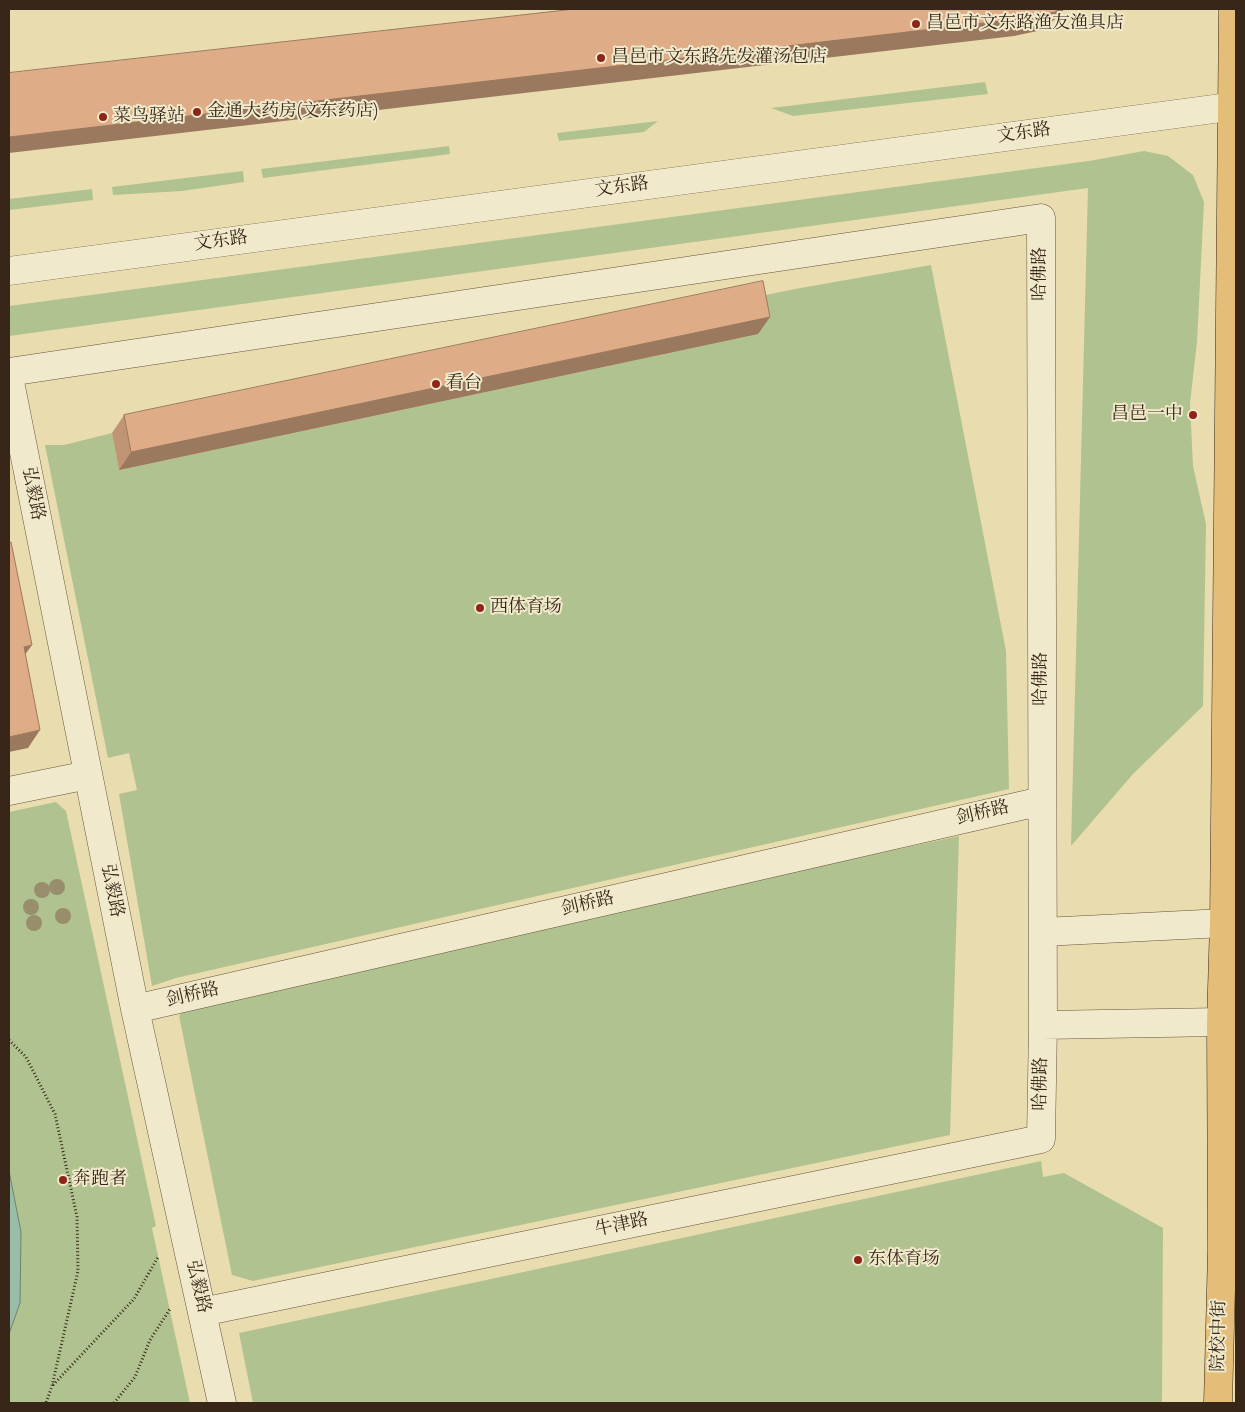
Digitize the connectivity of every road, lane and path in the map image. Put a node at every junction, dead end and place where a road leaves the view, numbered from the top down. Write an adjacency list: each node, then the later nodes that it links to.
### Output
1 (1233, 9): 2 (main road, 院校中街)
2 (1234, 106): 3 (street, 文东路); 9 (main road, 院校中街)
3 (9, 271)
4 (9, 372): 8 (street, 哈佛路)
5 (9, 377): 6 (street, 弘毅路)
6 (88, 776): 7 (street); 11 (street, 弘毅路)
7 (9, 791)
8 (1042, 801): 10 (street, 哈佛路); 11 (street, 剑桥路)
9 (1224, 923): 10 (street); 12 (main road, 院校中街)
10 (1043, 932): 13 (street, 哈佛路)
11 (135, 1009): 19 (street, 弘毅路)
12 (1221, 1022): 13 (street); 16 (main road, 院校中街)
13 (1043, 1025): 15 (street, 哈佛路)
14 (9, 1040): 20 (path)
15 (1041, 1139): 19 (street, 牛津路)
16 (1229, 1252): 24 (main road, 院校中街)
17 (158, 1257): 20 (path)
18 (170, 1309): 22 (path)
19 (202, 1312): 23 (street, 弘毅路)
20 (52, 1386): 21 (path)
21 (46, 1403)
22 (114, 1403)
23 (222, 1403)
24 (1218, 1403)

